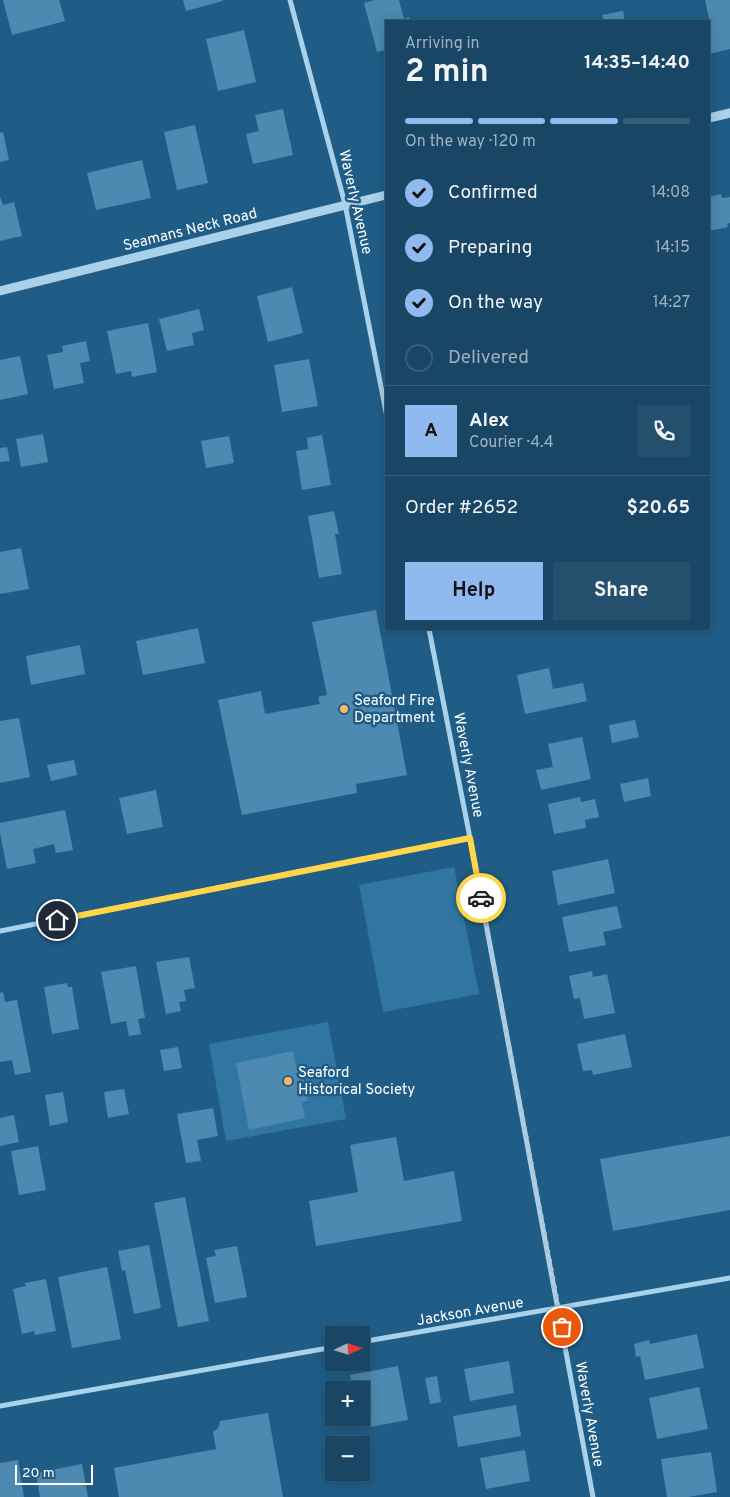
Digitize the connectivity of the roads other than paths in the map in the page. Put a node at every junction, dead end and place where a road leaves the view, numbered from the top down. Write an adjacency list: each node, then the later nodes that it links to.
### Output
1 (290, 0): 5 (street, Waverly Avenue)
2 (730, 113): 3 (street)
3 (710, 118)
4 (385, 195): 5 (street, Seamans Neck Road)
5 (345, 204): 6 (street, Seamans Neck Road); 7 (street, Waverly Avenue)
6 (0, 291)
7 (385, 407)
8 (429, 630): 9 (street, Waverly Avenue)
9 (470, 838): 10 (street); 12 (street, Waverly Avenue)
10 (0, 931)
11 (730, 1278): 12 (street, Jackson Avenue)
12 (558, 1308): 13 (street, Jackson Avenue); 16 (street, Waverly Avenue)
13 (370, 1340)
14 (325, 1349): 15 (street)
15 (0, 1406)
16 (593, 1497)

